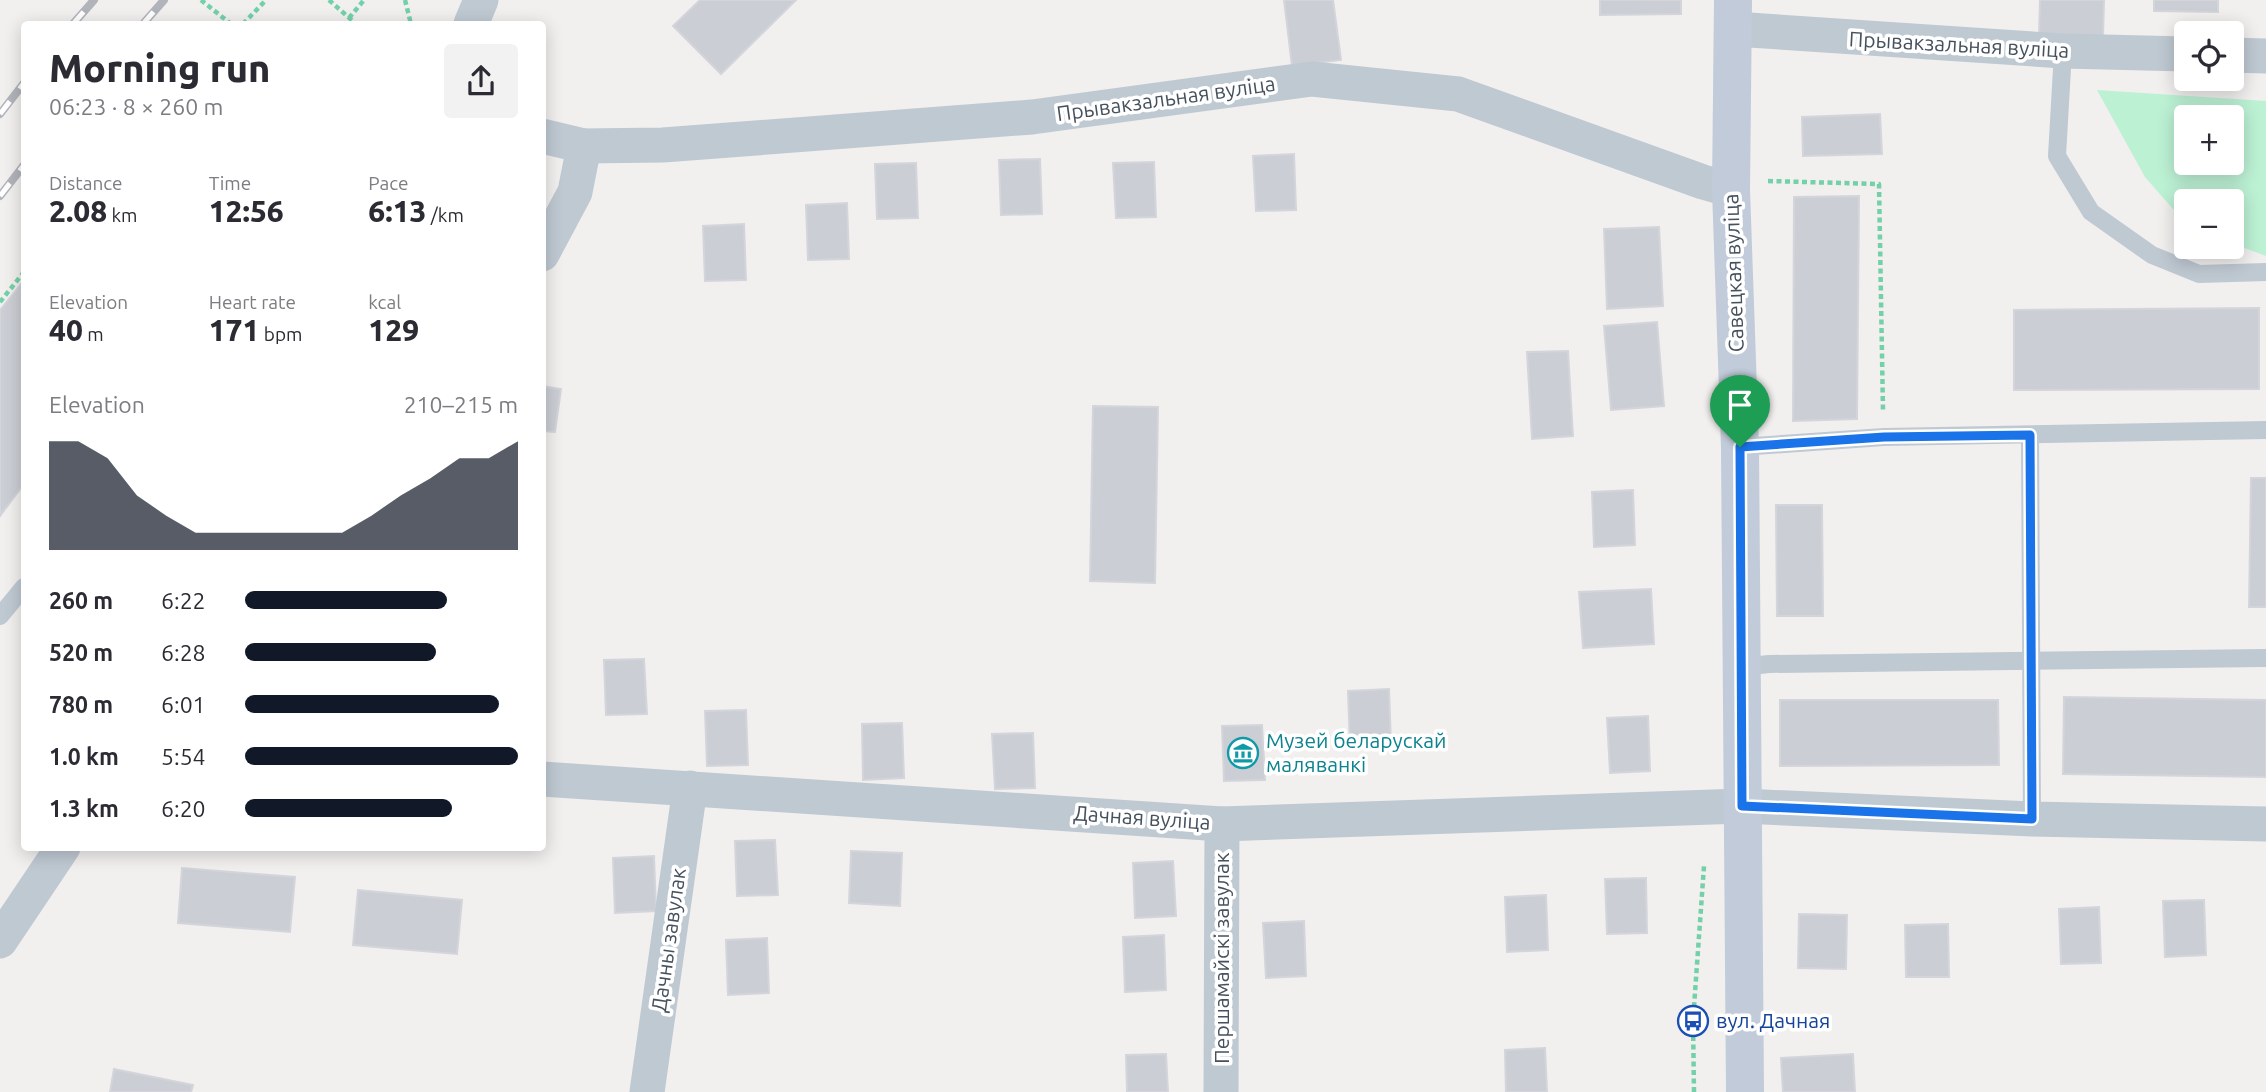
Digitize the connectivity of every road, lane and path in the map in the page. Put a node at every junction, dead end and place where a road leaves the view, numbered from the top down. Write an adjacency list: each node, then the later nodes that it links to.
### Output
1 (201, 0): 9 (path)
2 (266, 0): 10 (path)
3 (329, 0): 8 (path)
4 (364, 0): 8 (path)
5 (404, 0): 12 (path)
6 (481, 0): 13 (street)
7 (1733, 15): 14 (street, Прывакзальная вуліца); 21 (main road, Савецкая вуліца)
8 (349, 18): 11 (path)
9 (226, 21)
10 (246, 21)
11 (352, 21)
12 (410, 21)
13 (472, 21)
14 (2063, 51): 15 (street, Прывакзальная вуліца); 23 (lane)
15 (2174, 54)
16 (2244, 55): 17 (street)
17 (2266, 56)
18 (546, 137): 19 (street, Прывакзальная вуліца)
19 (584, 146): 21 (street, Прывакзальная вуліца); 22 (street)
20 (1768, 181): 28 (path)
21 (1731, 190): 29 (main road, Савецкая вуліца)
22 (546, 246)
23 (2266, 272)
24 (21, 276): 25 (path)
25 (0, 302)
26 (2266, 430): 27 (lane)
27 (2030, 435): 28 (lane); 33 (lane)
28 (1884, 437): 29 (lane)
29 (1740, 447): 34 (main road, Савецкая вуліца)
30 (21, 591): 31 (lane)
31 (0, 616)
32 (2266, 658): 33 (lane)
33 (2032, 662): 34 (lane); 38 (lane)
34 (1741, 667): 37 (main road, Савецкая вуліца)
35 (546, 779): 36 (street, Дачная вуліца)
36 (690, 788): 39 (street, Дачная вуліца); 43 (street, Дачны завулак)
37 (1742, 806): 38 (street, Дачная вуліца); 39 (street, Дачная вуліца); 45 (main road, Савецкая вуліца)
38 (2032, 819): 40 (street, Дачная вуліца)
39 (1223, 824): 44 (street, Першамайскі завулак)
40 (2266, 824)
41 (60, 851): 42 (street)
42 (0, 941)
43 (647, 1092)
44 (1221, 1092)
45 (1745, 1092)

